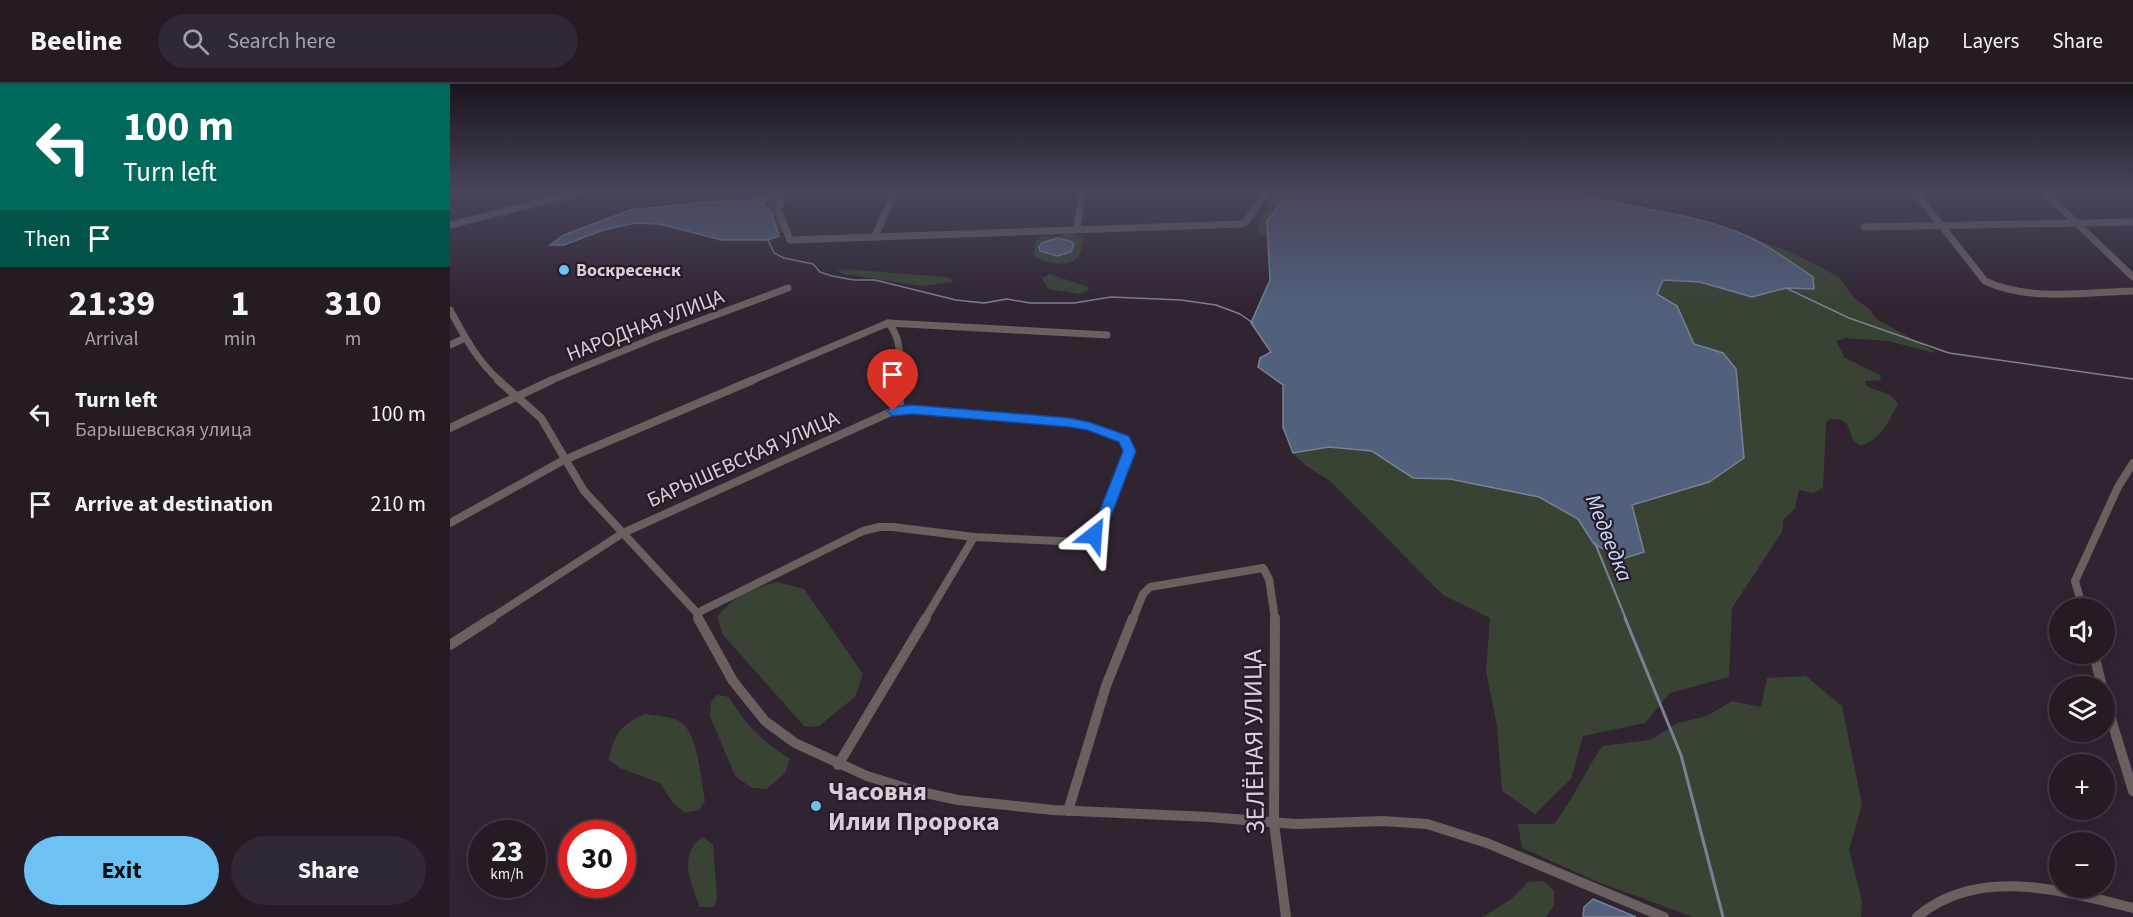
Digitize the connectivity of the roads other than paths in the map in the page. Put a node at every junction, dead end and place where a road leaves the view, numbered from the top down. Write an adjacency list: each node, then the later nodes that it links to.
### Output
1 (786, 230): 8 (street)
2 (878, 230): 7 (street)
3 (1077, 230): 4 (street); 7 (street)
4 (1080, 230)
5 (1944, 230): 11 (street)
6 (2083, 230): 9 (street)
7 (875, 236): 8 (street)
8 (790, 240)
9 (2133, 277)
10 (788, 288): 17 (street, НАРОДНАЯ УЛИЦА)
11 (2133, 291)
12 (450, 310): 15 (street)
13 (888, 323): 14 (street); 18 (street); 20 (street)
14 (1107, 335)
15 (465, 338): 16 (street); 17 (street)
16 (450, 345)
17 (515, 394): 19 (street, НАРОДНАЯ УЛИЦА); 20 (street)
18 (900, 409): 23 (street, БАРЫШЕВСКАЯ УЛИЦА); 24 (street, БАРЫШЕВСКАЯ УЛИЦА)
19 (450, 428)
20 (564, 460): 22 (street); 23 (street)
21 (2133, 463): 25 (street)
22 (450, 524)
23 (623, 533): 26 (street); 27 (street, БАРЫШЕВСКАЯ УЛИЦА)
24 (974, 537): 26 (street); 29 (street)
25 (2080, 598)
26 (698, 617): 29 (street)
27 (450, 645)
28 (2115, 732): 30 (street)
29 (838, 765): 31 (street)
30 (2133, 791)
31 (1068, 811): 32 (street); 32 (street, ЗЕЛЁНАЯ УЛИЦА)
32 (1275, 823): 34 (street, ЗЕЛЁНАЯ УЛИЦА); 35 (street)
33 (2133, 908): 36 (street)
34 (1286, 917)
35 (1664, 917)
36 (1917, 917)

